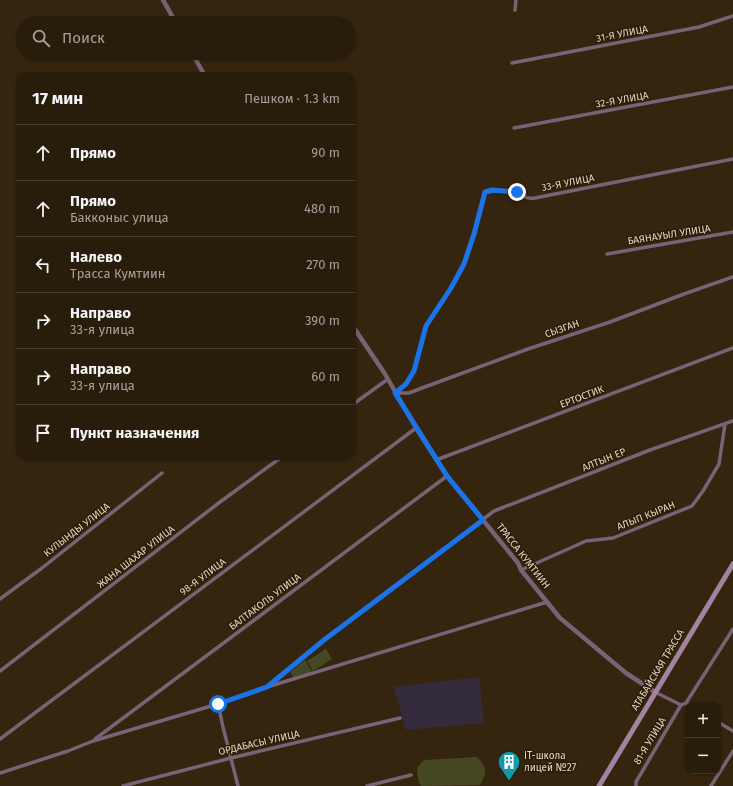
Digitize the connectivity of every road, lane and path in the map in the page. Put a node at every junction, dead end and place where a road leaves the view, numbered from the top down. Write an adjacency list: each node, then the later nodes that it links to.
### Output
1 (163, 0): 4 (street)
2 (516, 0): 3 (street)
3 (515, 10)
4 (172, 16)
5 (733, 16): 7 (street, 31-Я УЛИЦА)
6 (196, 60): 8 (street)
7 (512, 63)
8 (203, 72)
9 (733, 88): 10 (street, 32-Я УЛИЦА)
10 (514, 128)
11 (733, 159): 18 (street, 33-Я УЛИЦА)
12 (733, 232): 13 (street, БАЯНАУЫЛ УЛИЦА)
13 (607, 254)
14 (733, 277): 18 (street, СЫЗГАН)
15 (356, 331): 17 (street, ТРАССА КУМТИИН)
16 (733, 348): 24 (street, ЕРТОСТИК)
17 (388, 379): 18 (street, ТРАССА КУМТИИН); 19 (street)
18 (395, 393): 22 (street, ТРАССА КУМТИИН)
19 (356, 402)
20 (733, 421): 21 (street, АЛТЫН ЕР)
21 (725, 424): 27 (street, АЛТЫН ЕР); 29 (street, АЛЫП КЫРАН)
22 (416, 428): 24 (street, ТРАССА КУМТИИН); 43 (street, 98-Я УЛИЦА)
23 (278, 460): 33 (street, ЖАНА ШАХАР УЛИЦА)
24 (436, 460): 26 (street, ТРАССА КУМТИИН)
25 (162, 473): 30 (street, КУЛЫНДЫ УЛИЦА)
26 (447, 476): 27 (street, ТРАССА КУМТИИН); 44 (street, БАЛТАКОЛЬ УЛИЦА)
27 (483, 520): 29 (street, ТРАССА КУМТИИН); 34 (street, АЛТЫН ЕР)
28 (733, 564): 35 (main road, АТАБАЙСКАЯ ТРАССА)
29 (522, 570): 31 (street, ТРАССА КУМТИИН)
30 (0, 599)
31 (547, 602): 34 (street); 35 (street, ТРАССА КУМТИИН)
32 (733, 629): 36 (street)
33 (0, 671)
34 (267, 687): 37 (street)
35 (655, 692): 39 (street); 52 (main road, АТАБАЙСКАЯ ТРАССА)
36 (689, 702)
37 (218, 704): 44 (street); 46 (street)
38 (685, 704): 39 (street)
39 (681, 705): 53 (street, 81-Я УЛИЦА)
40 (400, 718): 46 (street, ОРДАБАСЫ УЛИЦА)
41 (721, 724): 42 (street)
42 (733, 731)
43 (0, 739)
44 (93, 741): 47 (street)
45 (733, 751): 54 (street)
46 (231, 758): 49 (street, ОРДАБАСЫ УЛИЦА); 50 (street)
47 (0, 774)
48 (411, 775): 51 (street)
49 (123, 786)
50 (238, 786)
51 (367, 786)
52 (599, 786)
53 (636, 786)
54 (711, 786)

